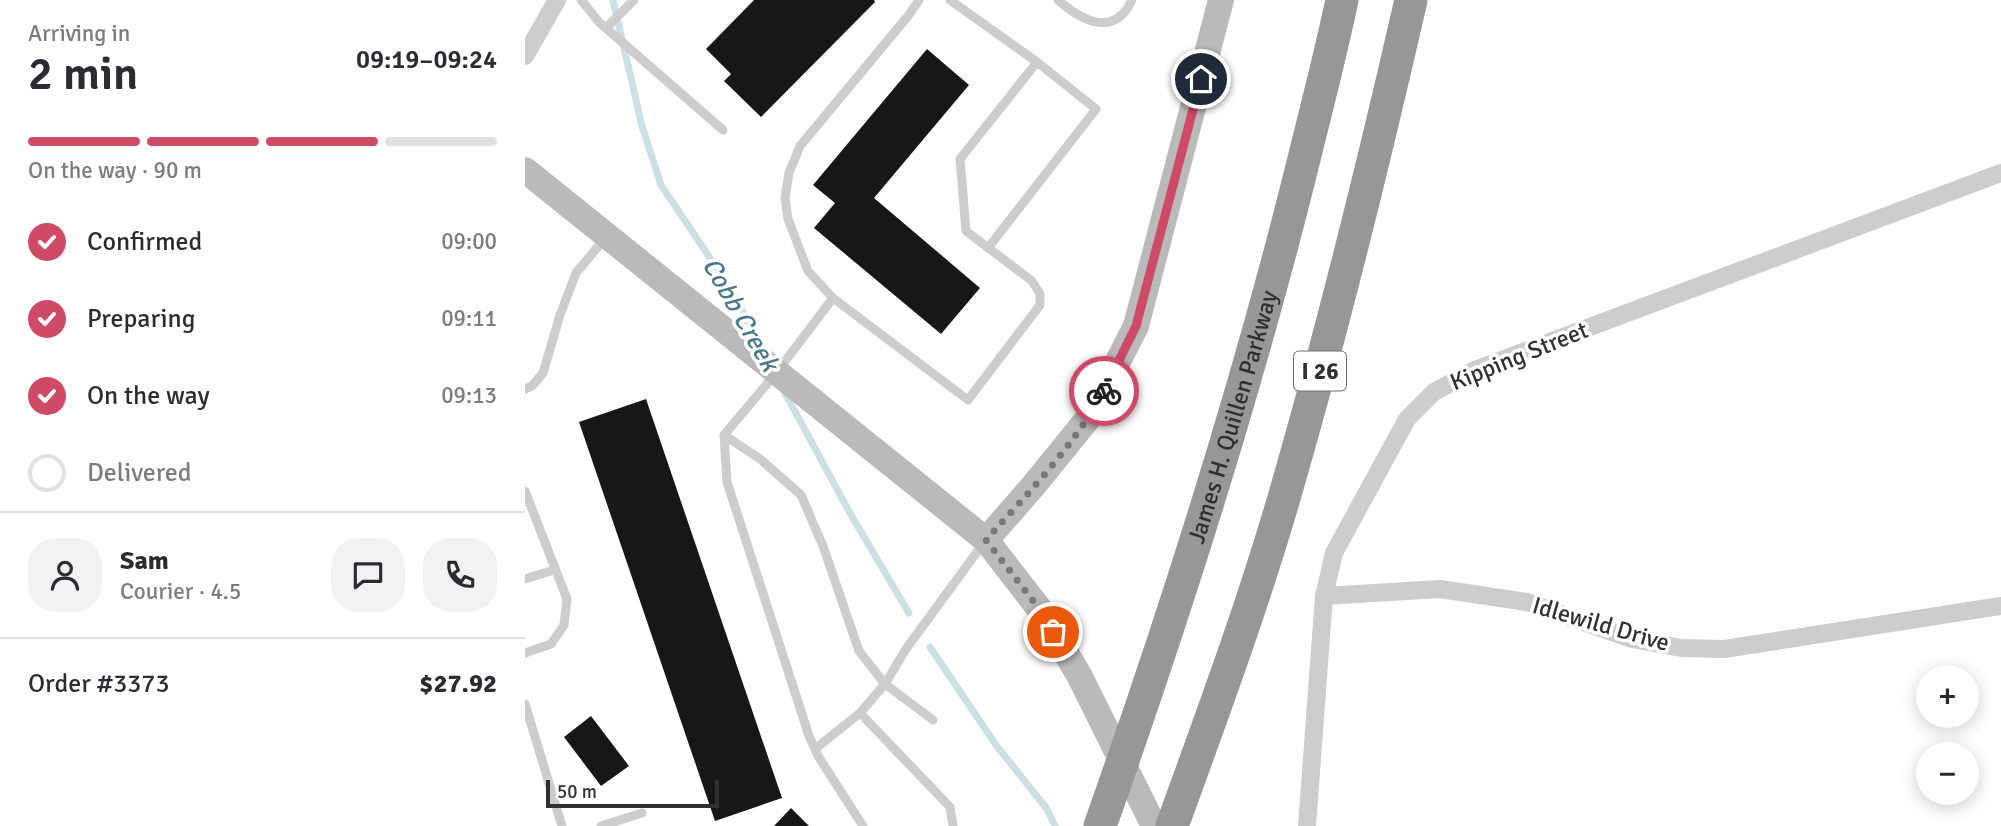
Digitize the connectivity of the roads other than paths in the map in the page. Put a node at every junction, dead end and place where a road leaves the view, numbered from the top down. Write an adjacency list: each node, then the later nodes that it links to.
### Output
1 (557, 0): 12 (street)
2 (581, 0): 11 (lane)
3 (634, 0): 11 (lane)
4 (919, 0): 19 (lane)
5 (950, 0): 13 (lane)
6 (1058, 0): 7 (lane)
7 (1132, 0)
8 (1221, 0): 24 (street)
9 (1342, 0): 40 (highway, James H. Quillen Parkway)
10 (1411, 0): 42 (highway, I 26)
11 (606, 27): 14 (lane)
12 (525, 56)
13 (1037, 62): 18 (lane); 18 (lane)
14 (723, 130)
15 (525, 170): 17 (street)
16 (2001, 173): 27 (street, Kipping Street)
17 (607, 237): 20 (street); 21 (lane)
18 (988, 247): 19 (lane)
19 (833, 298): 20 (lane)
20 (777, 372): 22 (lane); 24 (street)
21 (525, 389)
22 (724, 435): 30 (lane); 34 (lane)
23 (525, 491): 25 (lane)
24 (986, 540): 30 (lane); 41 (street)
25 (554, 570): 26 (lane); 29 (lane)
26 (525, 579)
27 (1324, 596): 28 (street, Idlewild Drive); 43 (street, Kipping Street)
28 (2001, 606)
29 (525, 653)
30 (885, 684): 32 (lane); 33 (lane)
31 (525, 704): 36 (lane)
32 (860, 712): 34 (lane); 39 (lane)
33 (933, 720)
34 (815, 749): 38 (lane)
35 (642, 813): 37 (lane)
36 (562, 826)
37 (601, 826)
38 (863, 826)
39 (953, 826)
40 (1100, 826)
41 (1154, 826)
42 (1172, 826)
43 (1307, 826)

